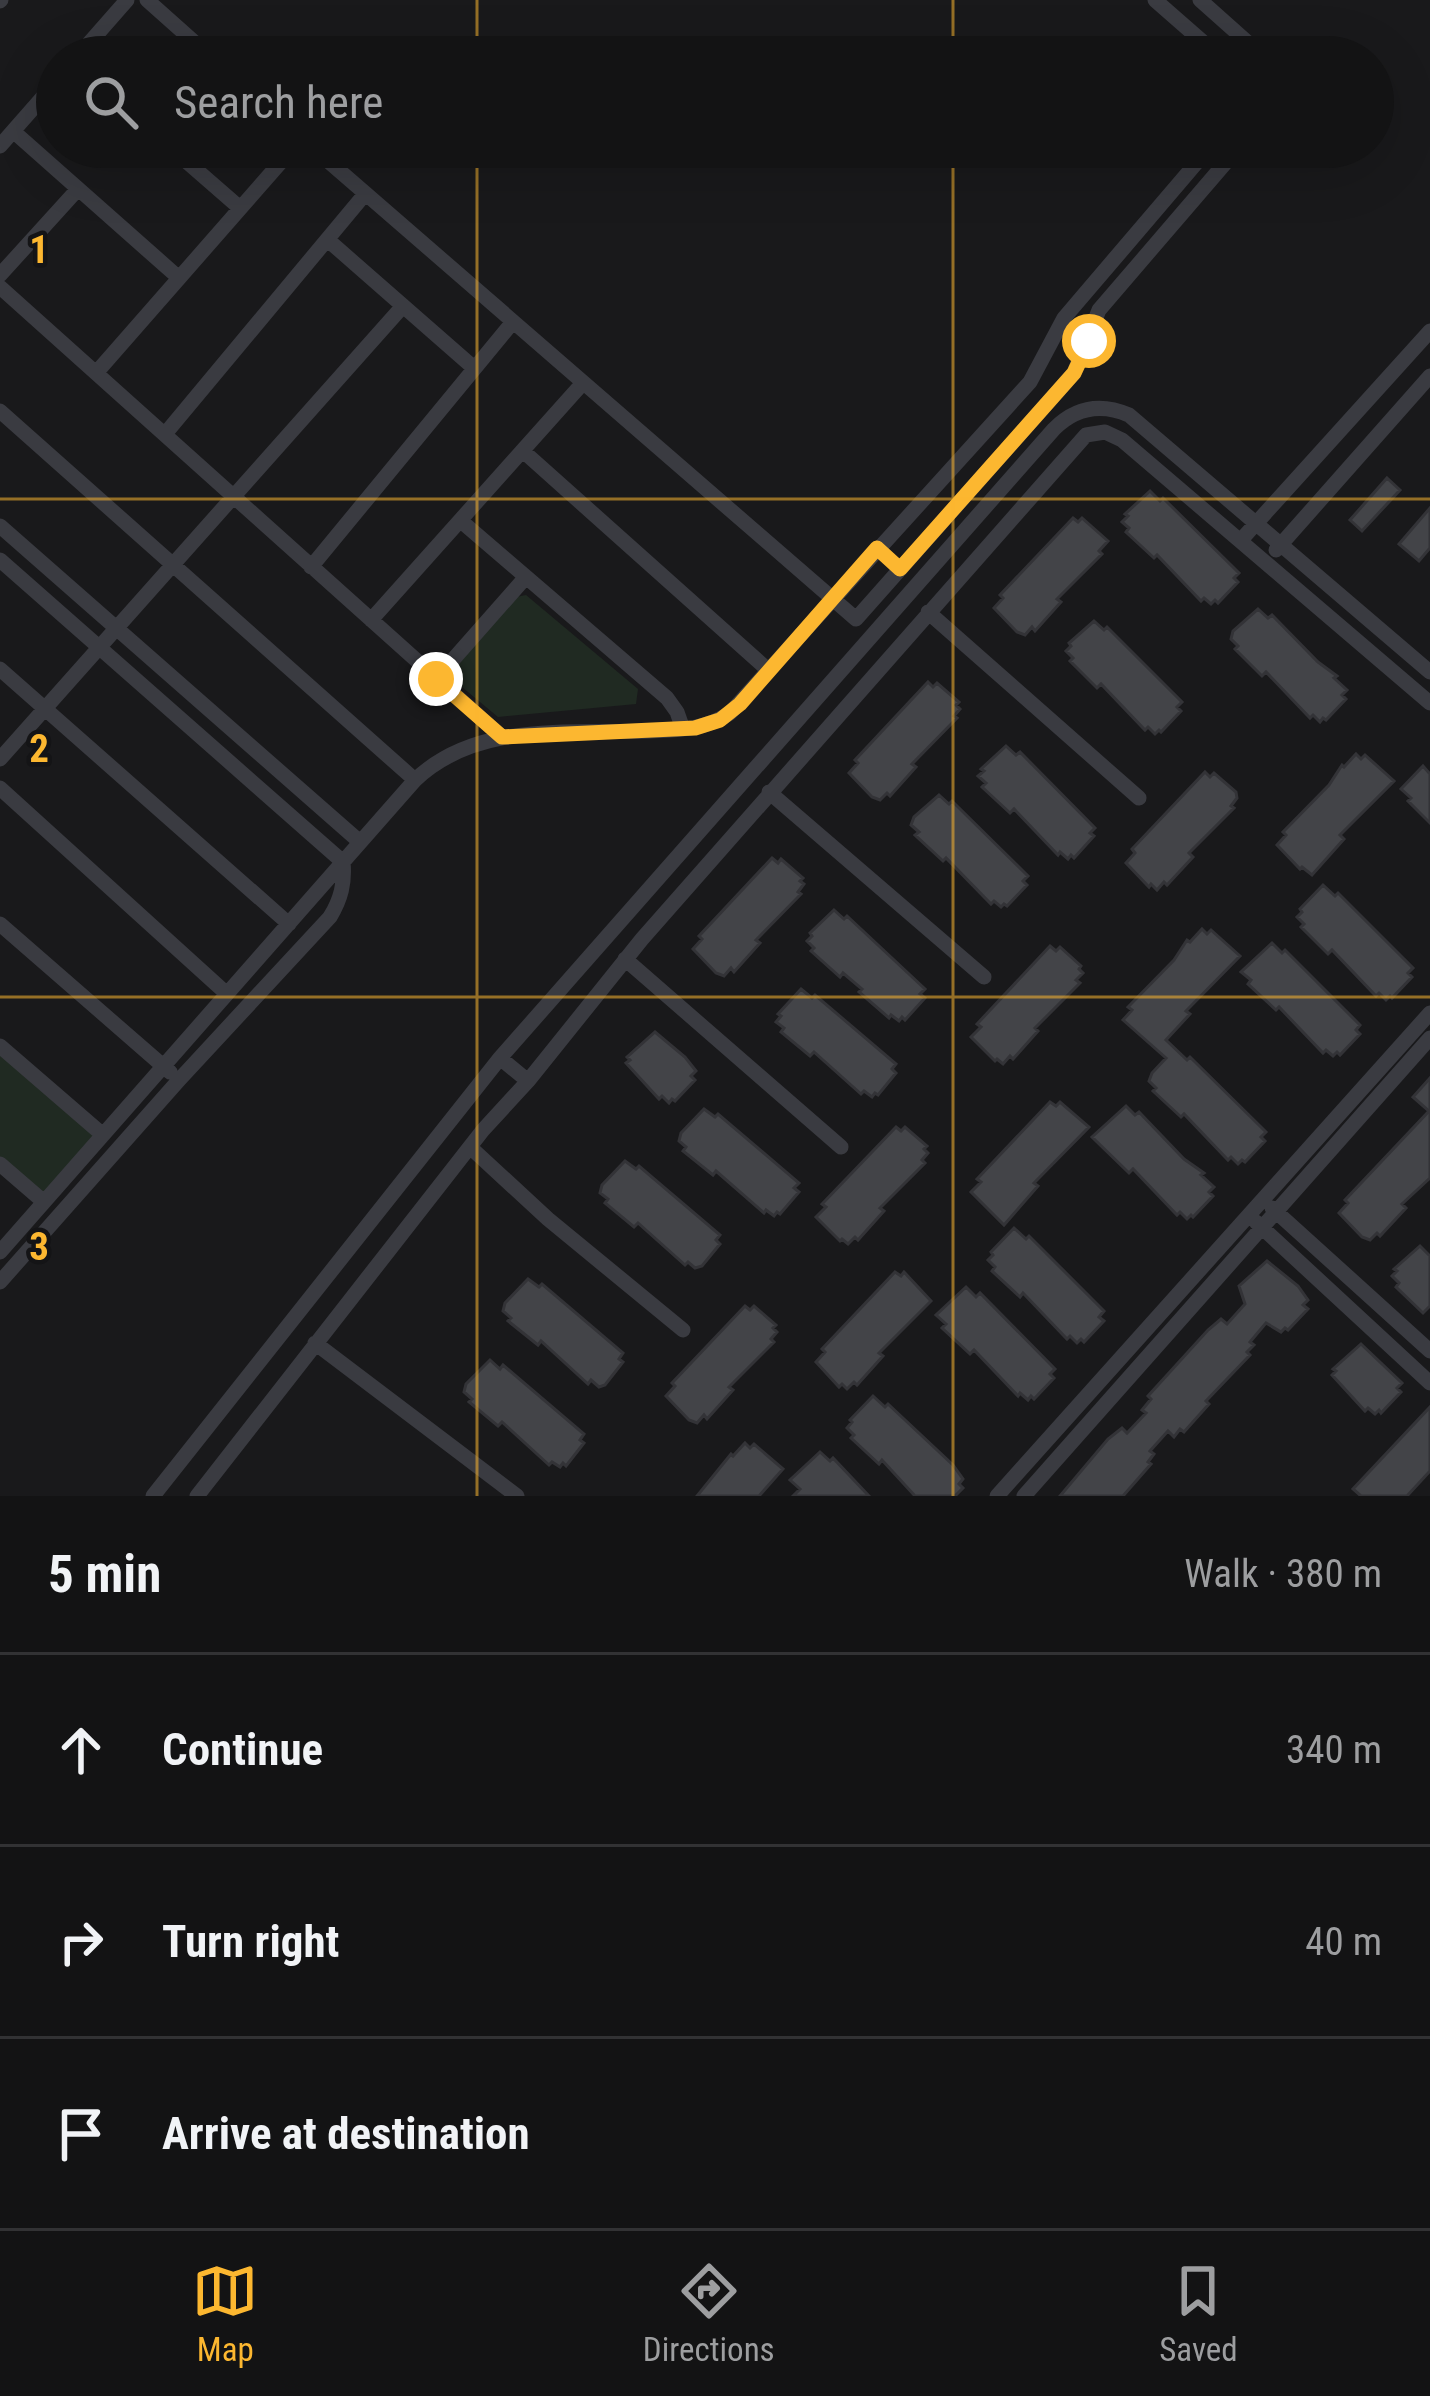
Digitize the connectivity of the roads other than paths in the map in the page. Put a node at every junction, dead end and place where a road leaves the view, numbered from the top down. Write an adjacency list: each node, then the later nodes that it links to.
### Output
1 (127, 0): 5 (street)
2 (147, 0): 6 (street)
3 (1155, 0): 7 (street)
4 (1200, 0): 8 (street)
5 (95, 36)
6 (187, 36)
7 (1196, 36)
8 (1240, 36)
9 (36, 105): 10 (street)
10 (13, 131): 11 (street); 12 (street)
11 (0, 146)
12 (36, 152)
13 (54, 168): 19 (street)
14 (194, 168): 21 (street)
15 (275, 168): 21 (street)
16 (336, 168): 20 (street)
17 (1192, 168): 44 (street)
18 (1221, 168): 49 (street)
19 (78, 189): 23 (street); 24 (street)
20 (365, 194): 22 (street); 27 (street)
21 (240, 208): 24 (street)
22 (329, 241): 26 (street); 36 (street)
23 (0, 275)
24 (179, 278): 30 (street)
25 (0, 287): 30 (street)
26 (403, 306): 29 (street); 38 (street)
27 (512, 322): 29 (street); 32 (street)
28 (1430, 331): 33 (street)
29 (473, 368): 48 (street)
30 (96, 373): 36 (street)
31 (1430, 376): 35 (street)
32 (582, 384): 37 (street); 51 (street)
33 (1375, 392): 35 (street); 40 (street)
34 (0, 411): 47 (street)
35 (1399, 412): 43 (street)
36 (165, 434): 38 (street)
37 (523, 452): 39 (street); 57 (street)
38 (234, 497): 47 (street); 48 (street)
39 (461, 521): 50 (street); 53 (street)
40 (1256, 524): 42 (street); 43 (street); 79 (street)
41 (0, 526): 54 (street)
42 (1240, 540): 46 (street); 52 (street)
43 (1281, 545): 46 (street); 58 (street)
44 (877, 548): 49 (street); 51 (street)
45 (0, 560): 55 (street)
46 (1265, 561): 60 (street)
47 (174, 565): 54 (street); 65 (street)
48 (311, 566): 53 (street)
49 (900, 569): 51 (street)
50 (525, 578): 59 (street); 62 (street)
51 (832, 596): 57 (street)
52 (928, 612): 67 (street); 68 (street)
53 (371, 620): 59 (street)
54 (117, 629): 55 (street); 69 (street)
55 (100, 648): 61 (street); 70 (street)
56 (0, 669): 61 (street)
57 (768, 670): 62 (street)
58 (1430, 672)
59 (436, 679): 63 (street)
60 (1430, 703)
61 (46, 709): 64 (street); 71 (street)
62 (682, 730): 63 (street)
63 (502, 737): 65 (street)
64 (0, 759)
65 (415, 780): 69 (street)
66 (0, 788): 75 (street)
67 (769, 792): 73 (street); 74 (street)
68 (1139, 798)
69 (360, 842): 70 (street)
70 (343, 862): 71 (street); 81 (street)
71 (289, 923): 75 (street)
72 (0, 924): 80 (street)
73 (625, 959): 82 (street); 85 (street)
74 (984, 977)
75 (227, 994): 80 (street)
76 (1430, 1013): 88 (street)
77 (1430, 1038): 88 (street)
78 (0, 1046): 83 (street)
79 (500, 1058): 82 (street); 96 (street)
80 (164, 1066): 81 (street); 83 (street)
81 (178, 1080): 91 (street)
82 (528, 1081): 84 (street)
83 (103, 1135): 87 (street)
84 (470, 1147): 92 (street); 93 (street)
85 (841, 1148)
86 (0, 1164): 87 (street)
87 (44, 1202): 90 (street)
88 (1270, 1206): 89 (street); 94 (street)
89 (1256, 1222): 95 (street); 99 (street); 100 (street)
90 (0, 1252)
91 (0, 1282)
92 (682, 1330)
93 (314, 1343): 97 (street); 98 (street)
94 (1430, 1351)
95 (1430, 1383)
96 (153, 1496)
97 (197, 1496)
98 (518, 1496)
99 (997, 1496)
100 (1024, 1496)

